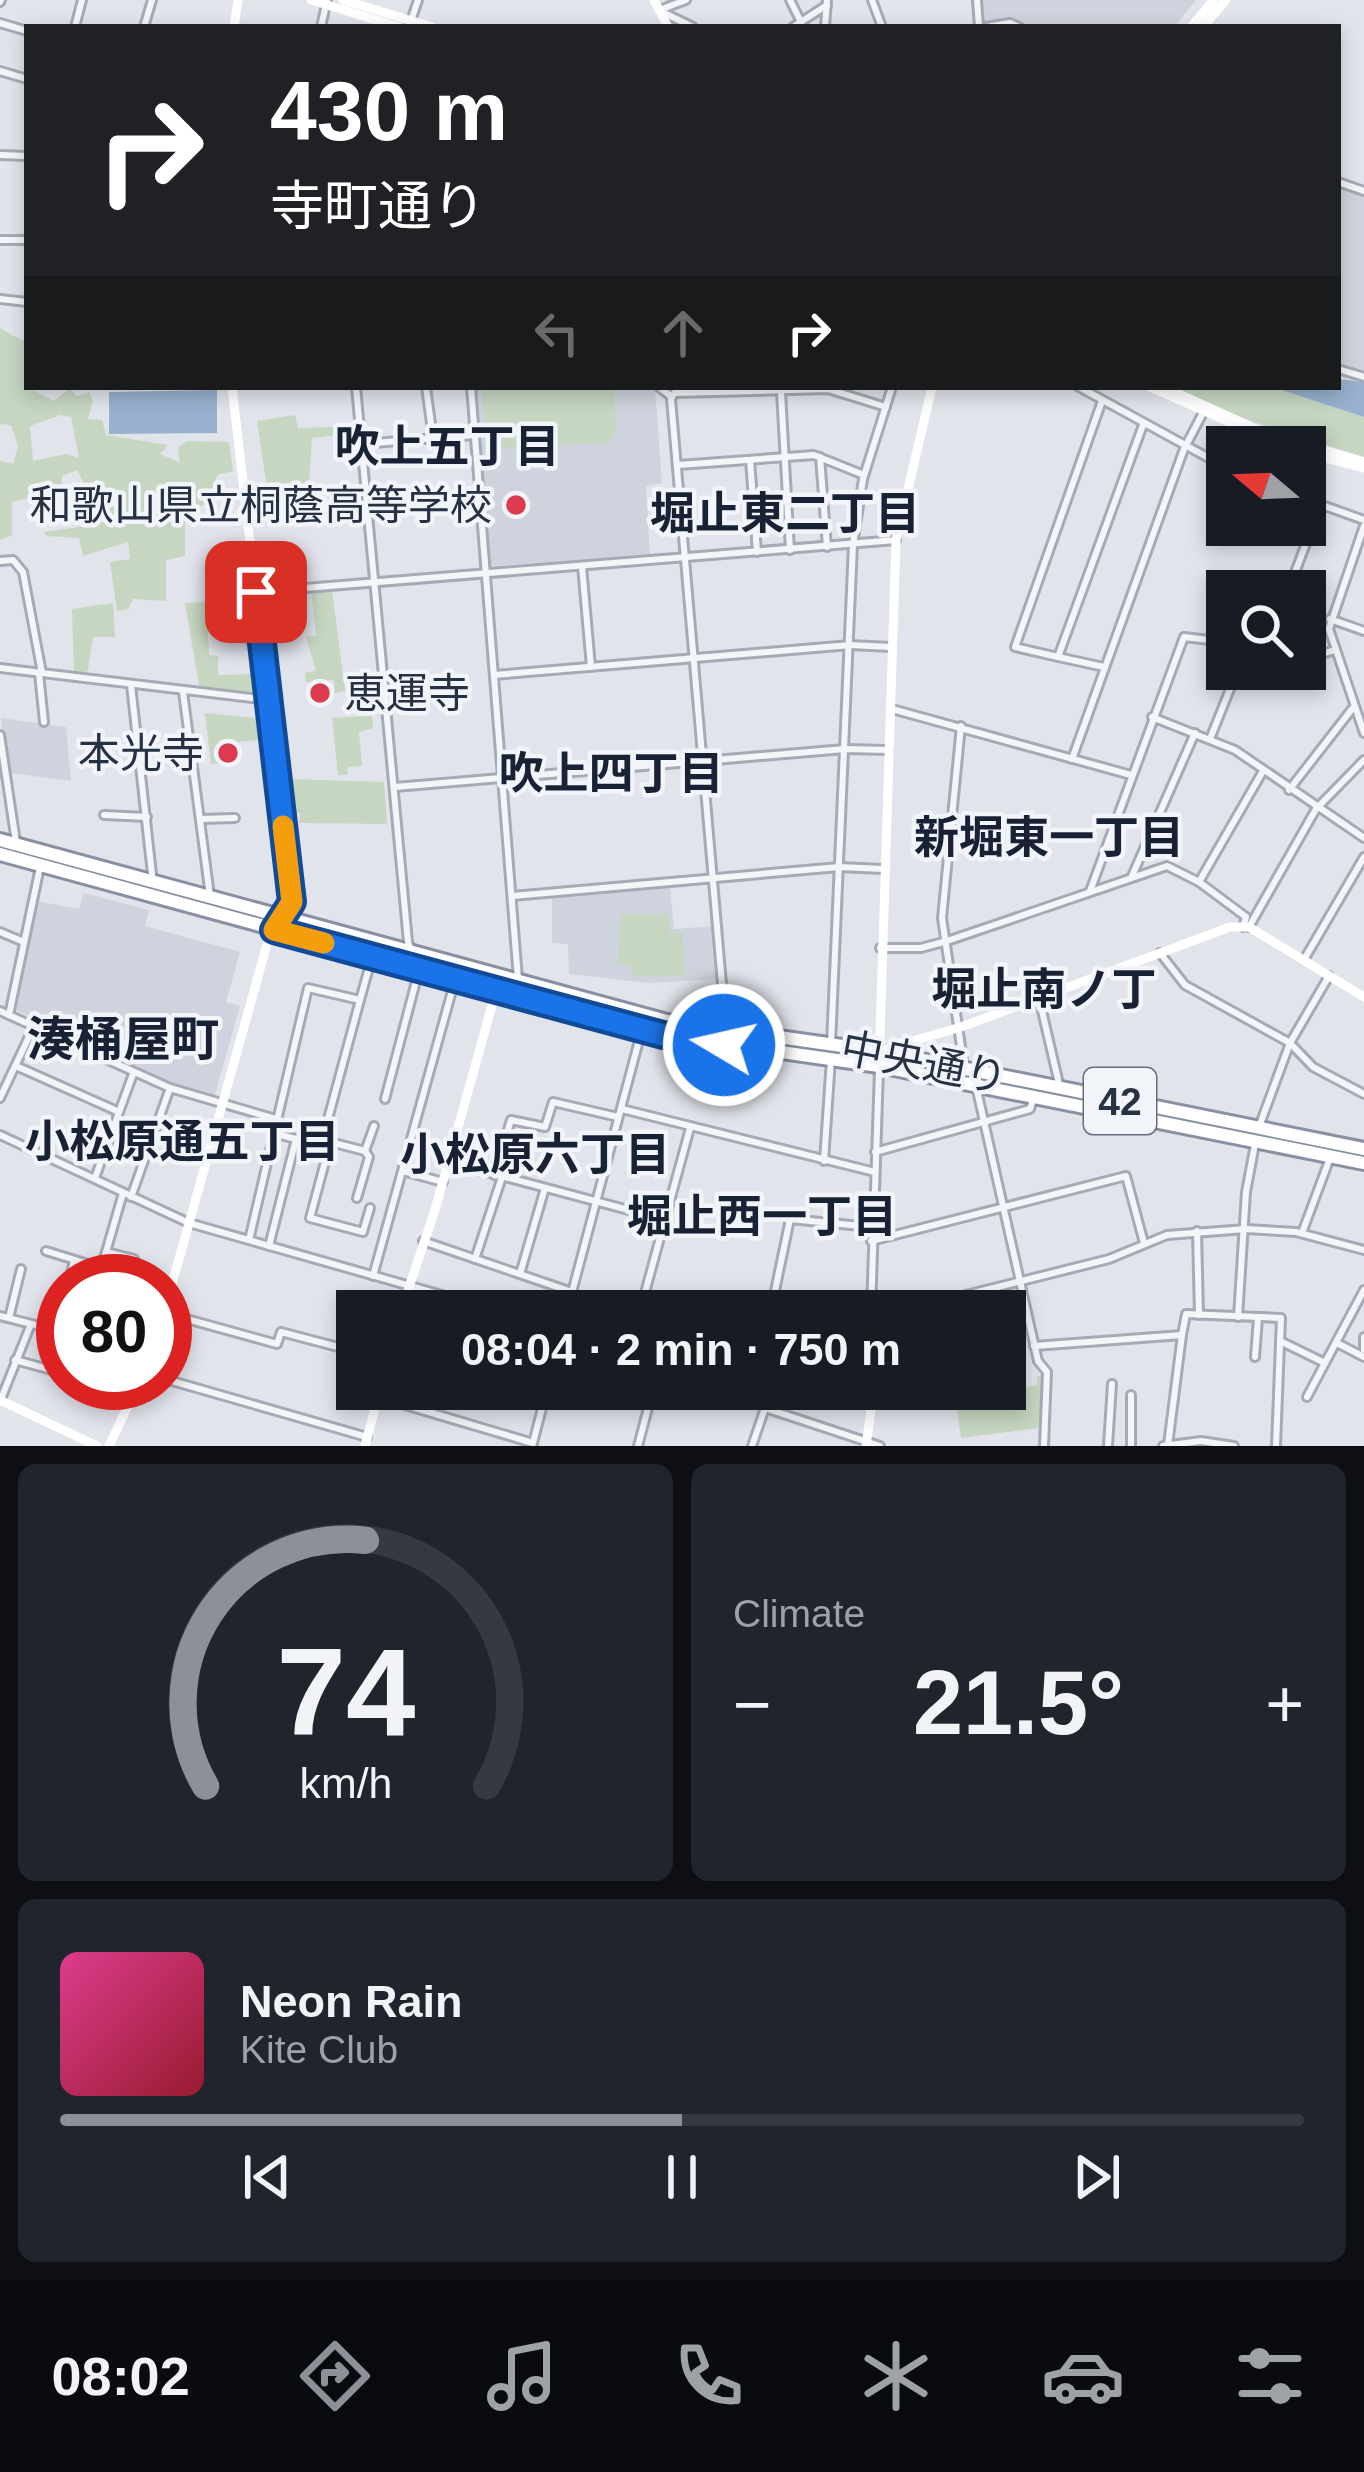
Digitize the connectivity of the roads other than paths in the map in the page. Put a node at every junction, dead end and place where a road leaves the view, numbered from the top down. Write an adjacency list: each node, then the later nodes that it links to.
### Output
1 (311, 0): 8 (street)
2 (343, 0): 11 (street)
3 (418, 0): 13 (street)
4 (686, 0): 10 (street)
5 (790, 0): 15 (street)
6 (1214, 0): 16 (street)
7 (1226, 0): 17 (street)
8 (327, 2): 11 (street)
9 (826, 3): 15 (street)
10 (656, 5): 14 (street)
11 (366, 8): 12 (street); 13 (street)
12 (395, 24)
13 (410, 24)
14 (688, 24)
15 (797, 24)
16 (1194, 24)
17 (1206, 24)
18 (232, 390): 61 (street)
19 (356, 390): 39 (street)
20 (426, 390): 38 (street)
21 (470, 390): 37 (street)
22 (663, 390): 31 (street)
23 (804, 390): 30 (street)
24 (833, 390): 33 (street)
25 (891, 390): 33 (street)
26 (932, 390): 51 (street)
27 (1084, 390): 32 (street)
28 (1157, 390): 34 (street)
29 (1169, 390): 34 (street)
30 (781, 392): 31 (street); 43 (street)
31 (672, 397): 46 (street)
32 (1102, 401): 35 (street); 70 (street)
33 (886, 407): 48 (street)
34 (1204, 411): 36 (street); 40 (street); 47 (street)
35 (1142, 425): 40 (street); 70 (street)
36 (1238, 426)
37 (476, 435): 38 (street); 59 (street)
38 (433, 439): 39 (street)
39 (362, 444): 60 (street)
40 (1184, 449): 44 (street); 71 (street)
41 (820, 457): 43 (street); 48 (street); 53 (street)
42 (1326, 457): 47 (street)
43 (785, 458): 45 (street); 54 (street)
44 (1206, 459)
45 (750, 460): 46 (street); 55 (street)
46 (677, 465): 56 (street)
47 (1364, 465)
48 (864, 475): 52 (street)
49 (1326, 506): 50 (street)
50 (1364, 523): 62 (street)
51 (896, 540): 52 (street); 66 (street)
52 (854, 545): 53 (street); 65 (street)
53 (827, 547): 54 (street)
54 (790, 550): 55 (street)
55 (757, 553): 56 (street)
56 (686, 558): 58 (street); 69 (street)
57 (0, 561): 74 (street)
58 (582, 566): 59 (street); 73 (street)
59 (487, 574): 60 (street); 75 (street)
60 (376, 583): 61 (street); 97 (street)
61 (256, 592): 79 (street)
62 (1330, 619): 63 (street); 67 (street)
63 (1364, 631)
64 (1206, 640): 82 (street)
65 (850, 645): 66 (street); 69 (street); 89 (street)
66 (892, 646): 80 (street)
67 (1335, 650): 68 (street); 81 (street)
68 (1326, 653)
69 (698, 657): 73 (street); 92 (street)
70 (1058, 657): 71 (street)
71 (1104, 667): 91 (street)
72 (0, 668): 74 (street)
73 (591, 668): 75 (street)
74 (41, 673): 76 (street); 83 (street)
75 (494, 675): 96 (street)
76 (131, 685): 78 (street); 101 (street)
77 (1230, 690): 88 (street)
78 (183, 692): 79 (street); 103 (street)
79 (268, 700): 119 (street)
80 (890, 708): 84 (street); 90 (street)
81 (1352, 709): 86 (street); 98 (street)
82 (1152, 717): 85 (street); 95 (street)
83 (44, 722)
84 (961, 726): 91 (street); 122 (street)
85 (1195, 733): 88 (street); 112 (street)
86 (1364, 733)
87 (0, 735): 106 (street)
88 (1210, 740): 94 (street)
89 (845, 749): 90 (street); 92 (street); 110 (street)
90 (888, 750): 111 (street)
91 (1072, 759): 95 (street)
92 (705, 760): 96 (street); 113 (street)
93 (1364, 760): 99 (street)
94 (1263, 771): 98 (street); 114 (street)
95 (1131, 775): 116 (street)
96 (503, 778): 97 (street); 117 (street)
97 (394, 788): 127 (street)
98 (1288, 790): 99 (street)
99 (1316, 809): 104 (street); 120 (street)
100 (104, 815): 101 (street)
101 (147, 817): 115 (street)
102 (235, 818): 103 (street)
103 (200, 819): 118 (street)
104 (1364, 838)
105 (0, 840): 106 (highway, 中央通り / 42)
106 (15, 845): 115 (highway, 中央通り / 42)
107 (0, 854): 109 (highway, 中央通り / 42)
108 (1364, 857): 128 (street)
109 (40, 867): 115 (highway, 中央通り / 42); 123 (street)
110 (839, 867): 111 (street); 113 (street); 144 (street)
111 (883, 869): 124 (street)
112 (1132, 876): 114 (street); 116 (street)
113 (714, 877): 117 (street); 142 (street)
114 (1199, 882): 120 (street)
115 (151, 890): 118 (highway, 中央通り / 42)
116 (1090, 891): 122 (street)
117 (512, 896): 132 (street)
118 (210, 906): 119 (highway, 中央通り / 42)
119 (278, 925): 126 (highway, 中央通り / 42); 127 (highway, 中央通り / 42); 157 (street)
120 (1246, 927): 125 (street); 128 (street)
121 (0, 932): 123 (street)
122 (946, 941): 124 (street); 140 (street)
123 (24, 942): 138 (street)
124 (880, 948): 145 (street)
125 (1160, 953): 135 (street); 143 (street)
126 (372, 956): 129 (highway, 中央通り / 42); 136 (street)
127 (410, 956): 129 (street); 132 (highway, 中央通り / 42)
128 (1305, 958): 130 (street)
129 (419, 970): 131 (highway, 中央通り / 42); 156 (street)
130 (1330, 973): 134 (street); 143 (street)
131 (455, 980): 133 (highway, 中央通り / 42); 176 (street)
132 (517, 983): 133 (street); 142 (highway, 中央通り / 42)
133 (496, 991): 141 (highway, 中央通り / 42); 174 (street)
134 (1364, 997)
135 (1039, 998): 140 (street); 152 (street)
136 (360, 1000): 160 (street); 168 (street)
137 (0, 1011): 138 (street)
138 (9, 1016): 139 (street)
139 (34, 1026): 146 (street); 148 (street)
140 (961, 1027): 145 (street); 147 (street)
141 (642, 1029): 142 (highway, 中央通り / 42); 159 (street)
142 (725, 1038): 144 (highway, 中央通り / 42); 149 (street)
143 (1290, 1043): 153 (street); 165 (street)
144 (831, 1052): 145 (highway, 中央通り / 42); 173 (street)
145 (878, 1059): 147 (highway, 中央通り / 42); 150 (highway, 中央通り / 42); 171 (street)
146 (16, 1066): 154 (street); 158 (street)
147 (963, 1070): 152 (highway, 中央通り / 42)
148 (134, 1073): 151 (street); 158 (street)
149 (721, 1075)
150 (976, 1086): 155 (highway, 中央通り / 42); 162 (street)
151 (170, 1088): 157 (street); 182 (street)
152 (1060, 1089): 165 (highway, 中央通り / 42)
153 (1364, 1094)
154 (0, 1098)
155 (1034, 1098): 162 (street); 165 (highway, 中央通り / 42)
156 (385, 1099)
157 (221, 1105): 160 (street); 188 (street)
158 (118, 1111): 179 (street)
159 (620, 1113): 163 (street); 178 (street); 184 (street)
160 (279, 1120): 164 (street)
161 (374, 1126): 170 (street)
162 (982, 1126): 171 (street); 186 (street)
163 (690, 1128): 173 (street); 187 (street)
164 (276, 1134): 167 (street); 193 (street)
165 (1257, 1134): 169 (highway, 中央通り / 42); 172 (highway, 中央通り / 42); 190 (street)
166 (0, 1135): 179 (street)
167 (296, 1139): 168 (street); 197 (street)
168 (325, 1146): 170 (street); 185 (street)
169 (1364, 1149)
170 (365, 1151): 183 (street)
171 (875, 1152): 177 (street)
172 (1330, 1156): 175 (highway, 中央通り / 42); 192 (street)
173 (824, 1161): 177 (street)
174 (449, 1162): 178 (street); 180 (street)
175 (1364, 1163)
176 (404, 1171): 180 (street); 207 (street)
177 (874, 1172): 189 (street)
178 (498, 1176): 181 (street); 204 (street)
179 (95, 1178): 182 (street)
180 (443, 1182): 194 (street)
181 (545, 1188): 184 (street); 206 (street)
182 (127, 1195): 188 (street); 200 (street)
183 (357, 1198)
184 (597, 1202): 187 (street); 213 (street)
185 (370, 1208)
186 (1003, 1208): 195 (street); 196 (street); 208 (street)
187 (666, 1220): 214 (street)
188 (189, 1223): 193 (street); 203 (street)
189 (872, 1226): 195 (street); 215 (street)
190 (1246, 1229): 191 (street); 192 (street); 221 (street)
191 (1197, 1232): 196 (street); 219 (street)
192 (1302, 1233): 198 (street)
193 (249, 1240): 197 (street)
194 (424, 1241): 204 (street); 209 (street)
195 (871, 1241): 216 (street)
196 (1144, 1244): 208 (street)
197 (269, 1246): 207 (street)
198 (1364, 1250)
199 (46, 1251): 201 (street)
200 (106, 1252): 202 (street)
201 (55, 1254)
202 (114, 1254)
203 (181, 1254)
204 (476, 1259): 206 (street)
205 (21, 1269): 220 (street)
206 (520, 1274): 212 (street)
207 (373, 1276): 209 (street)
208 (1023, 1280): 217 (street); 231 (street)
209 (408, 1286): 210 (street); 211 (street)
210 (407, 1290)
211 (422, 1290)
212 (566, 1290)
213 (573, 1290)
214 (646, 1290)
215 (778, 1290)
216 (872, 1290)
217 (984, 1290)
218 (1364, 1290): 229 (street)
219 (1199, 1315): 221 (street); 226 (street)
220 (5, 1317): 224 (street)
221 (1238, 1317): 222 (street)
222 (1258, 1317): 228 (street); 233 (street)
223 (192, 1319): 230 (street)
224 (31, 1324): 225 (street); 234 (street)
225 (36, 1325)
226 (1182, 1335): 231 (street); 259 (street)
227 (1364, 1337): 232 (street)
228 (1280, 1341): 235 (street); 261 (street)
229 (1337, 1342): 232 (street); 235 (street)
230 (336, 1346)
231 (1034, 1346): 256 (street)
232 (1364, 1354)
233 (1255, 1357)
234 (15, 1360): 236 (street); 241 (street)
235 (1325, 1363): 240 (street)
236 (36, 1365)
237 (1112, 1384): 257 (street)
238 (192, 1387): 248 (street)
239 (1131, 1395): 258 (street)
240 (1307, 1397)
241 (0, 1401): 251 (street)
242 (126, 1410): 252 (street)
243 (374, 1410): 248 (street)
244 (430, 1410): 249 (street)
245 (542, 1410): 249 (street)
246 (647, 1410): 253 (street)
247 (871, 1410): 250 (street)
248 (366, 1441)
249 (533, 1444)
250 (866, 1444): 254 (street); 255 (street)
251 (97, 1446)
252 (109, 1446)
253 (638, 1446)
254 (752, 1446)
255 (880, 1446)
256 (1044, 1446)
257 (1108, 1446)
258 (1131, 1446)
259 (1166, 1446): 260 (street)
260 (1234, 1446)
261 (1276, 1446)

